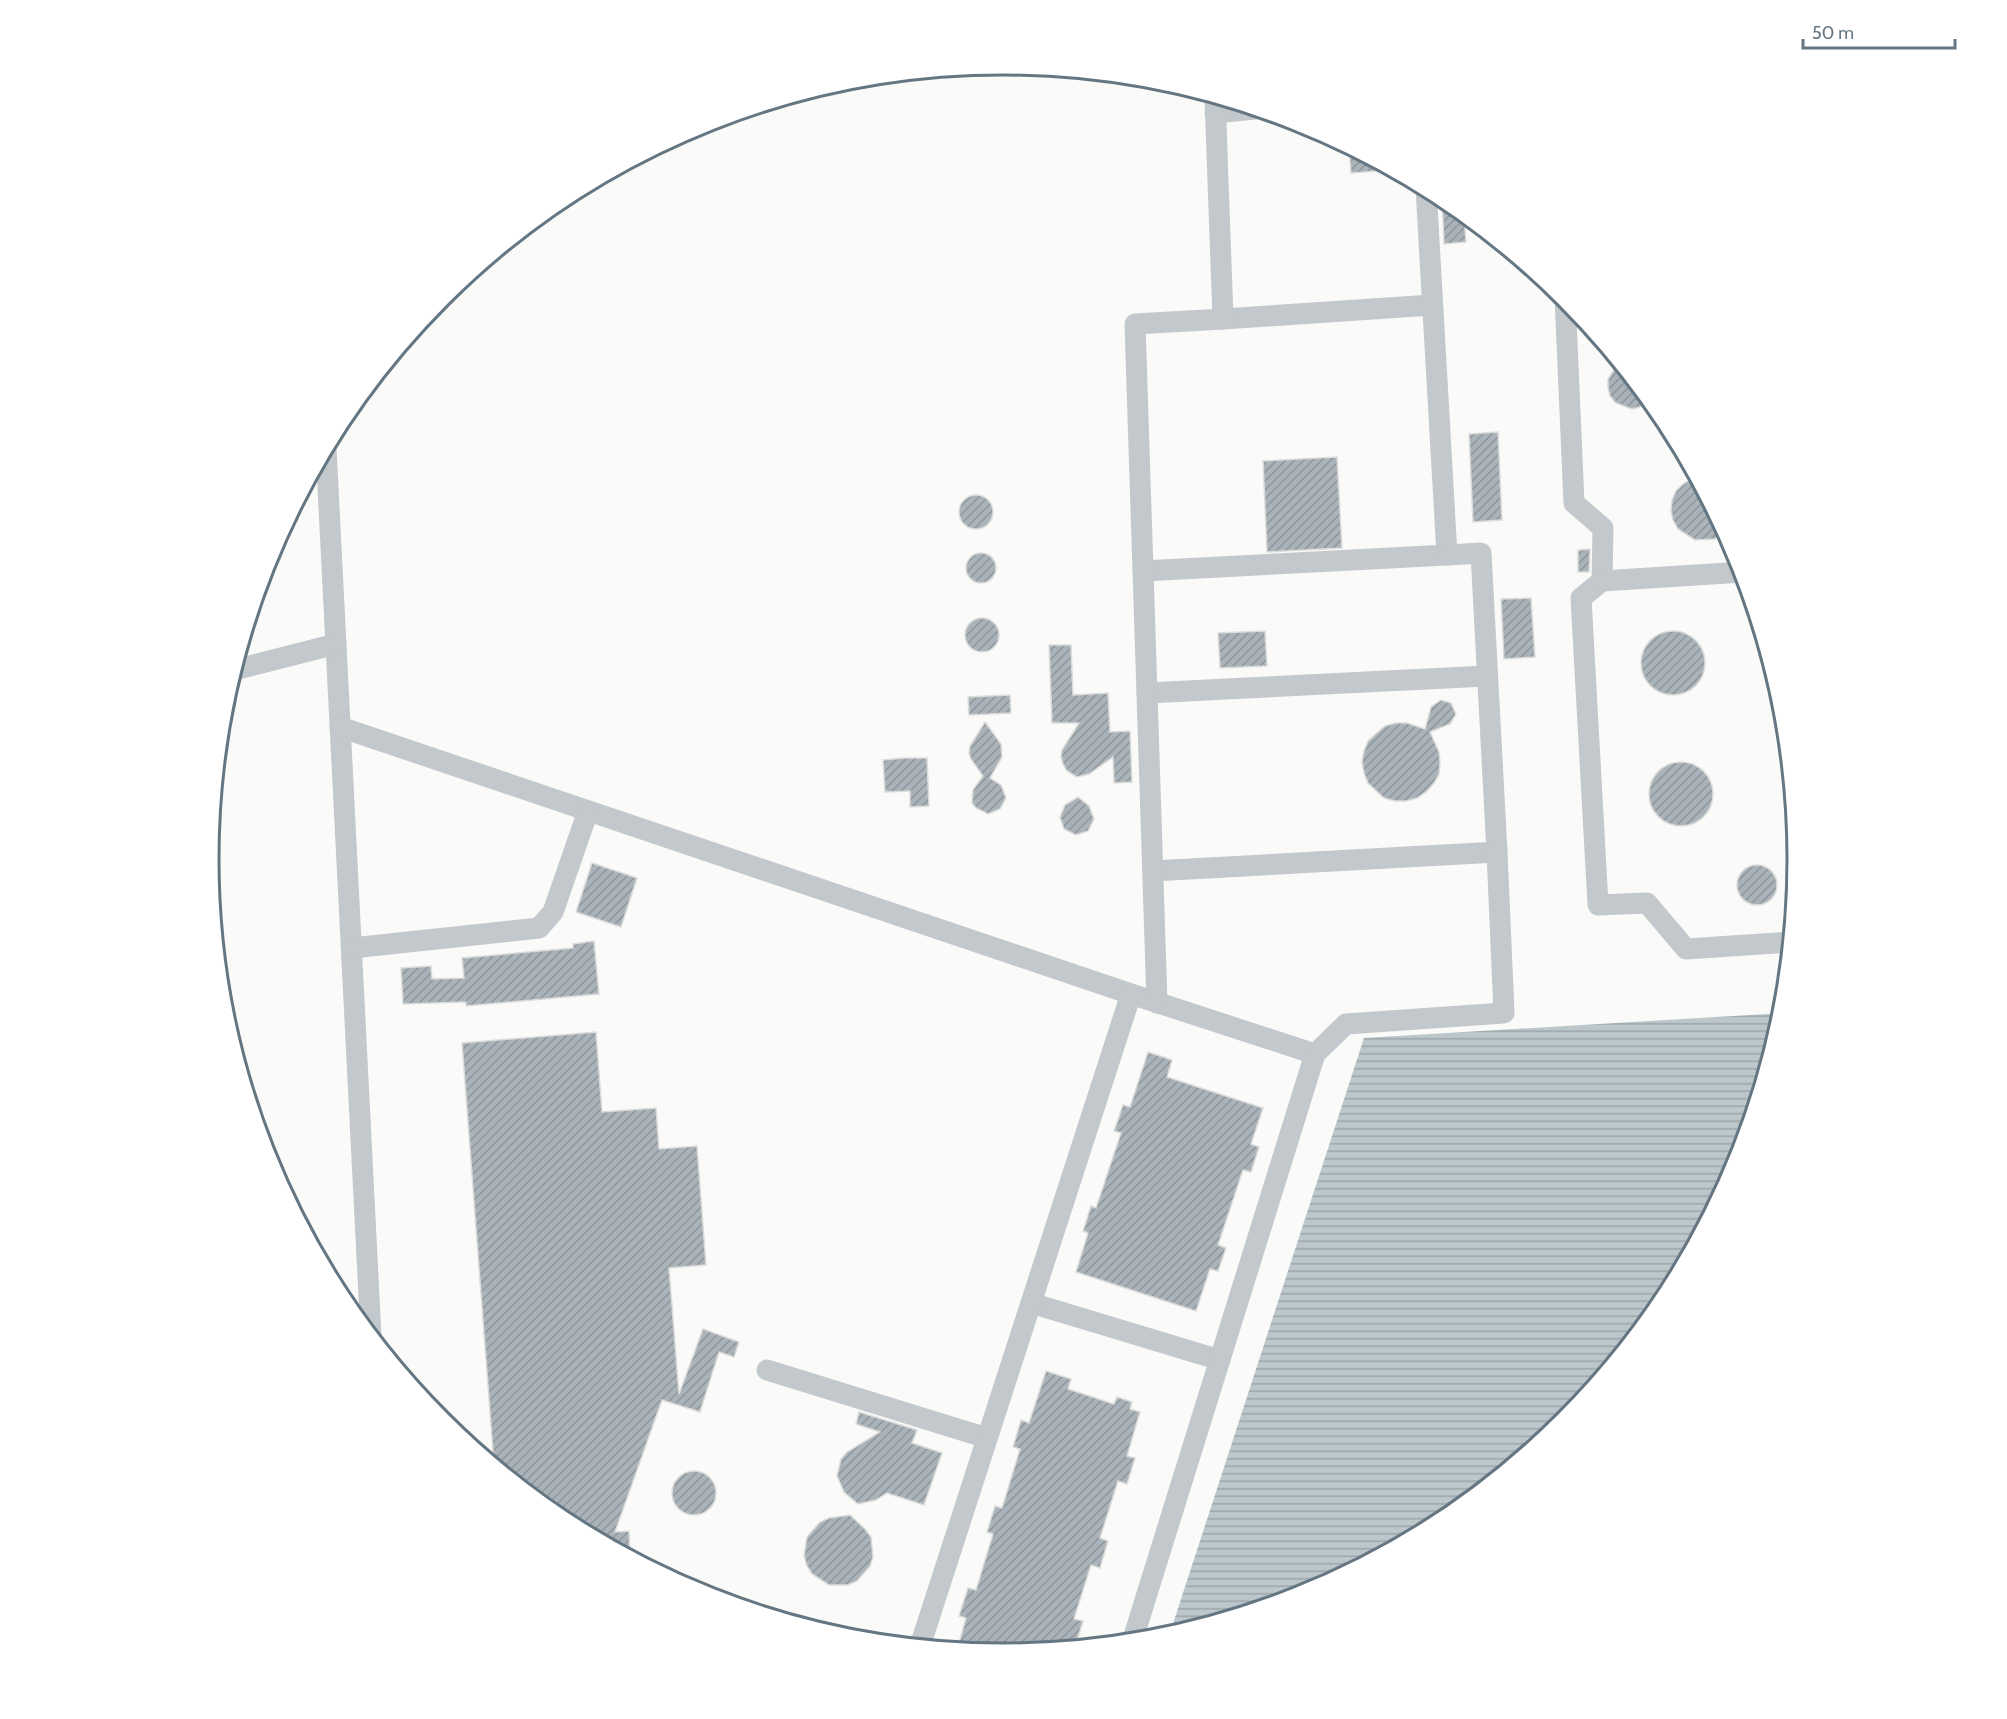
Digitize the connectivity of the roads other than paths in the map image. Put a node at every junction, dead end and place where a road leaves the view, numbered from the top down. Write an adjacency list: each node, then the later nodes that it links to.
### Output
1 (1215, 105): 5 (street)
2 (1427, 199): 3 (street)
3 (1432, 305): 5 (street); 7 (street)
4 (1566, 313): 10 (street)
5 (1223, 319): 8 (street)
6 (327, 463): 11 (street)
7 (1447, 555): 8 (street); 13 (street)
8 (1143, 571): 14 (street)
9 (1733, 573): 10 (street)
10 (1602, 581): 19 (street)
11 (336, 644): 12 (street); 15 (street)
12 (243, 668)
13 (1487, 676): 14 (street); 17 (street)
14 (1147, 693): 18 (street)
15 (340, 727): 16 (street); 20 (street)
16 (588, 811): 20 (street); 21 (street)
17 (1497, 852): 18 (street); 23 (street)
18 (1153, 871): 22 (street)
19 (1783, 942)
20 (352, 948): 25 (street)
21 (1131, 994): 22 (street); 24 (street)
22 (1157, 1003): 23 (street)
23 (1315, 1054): 26 (street)
24 (1031, 1303): 26 (street); 28 (street)
25 (370, 1322)
26 (1220, 1360): 29 (street)
27 (767, 1370): 28 (street)
28 (987, 1438): 30 (street)
29 (1135, 1632)
30 (923, 1639)

